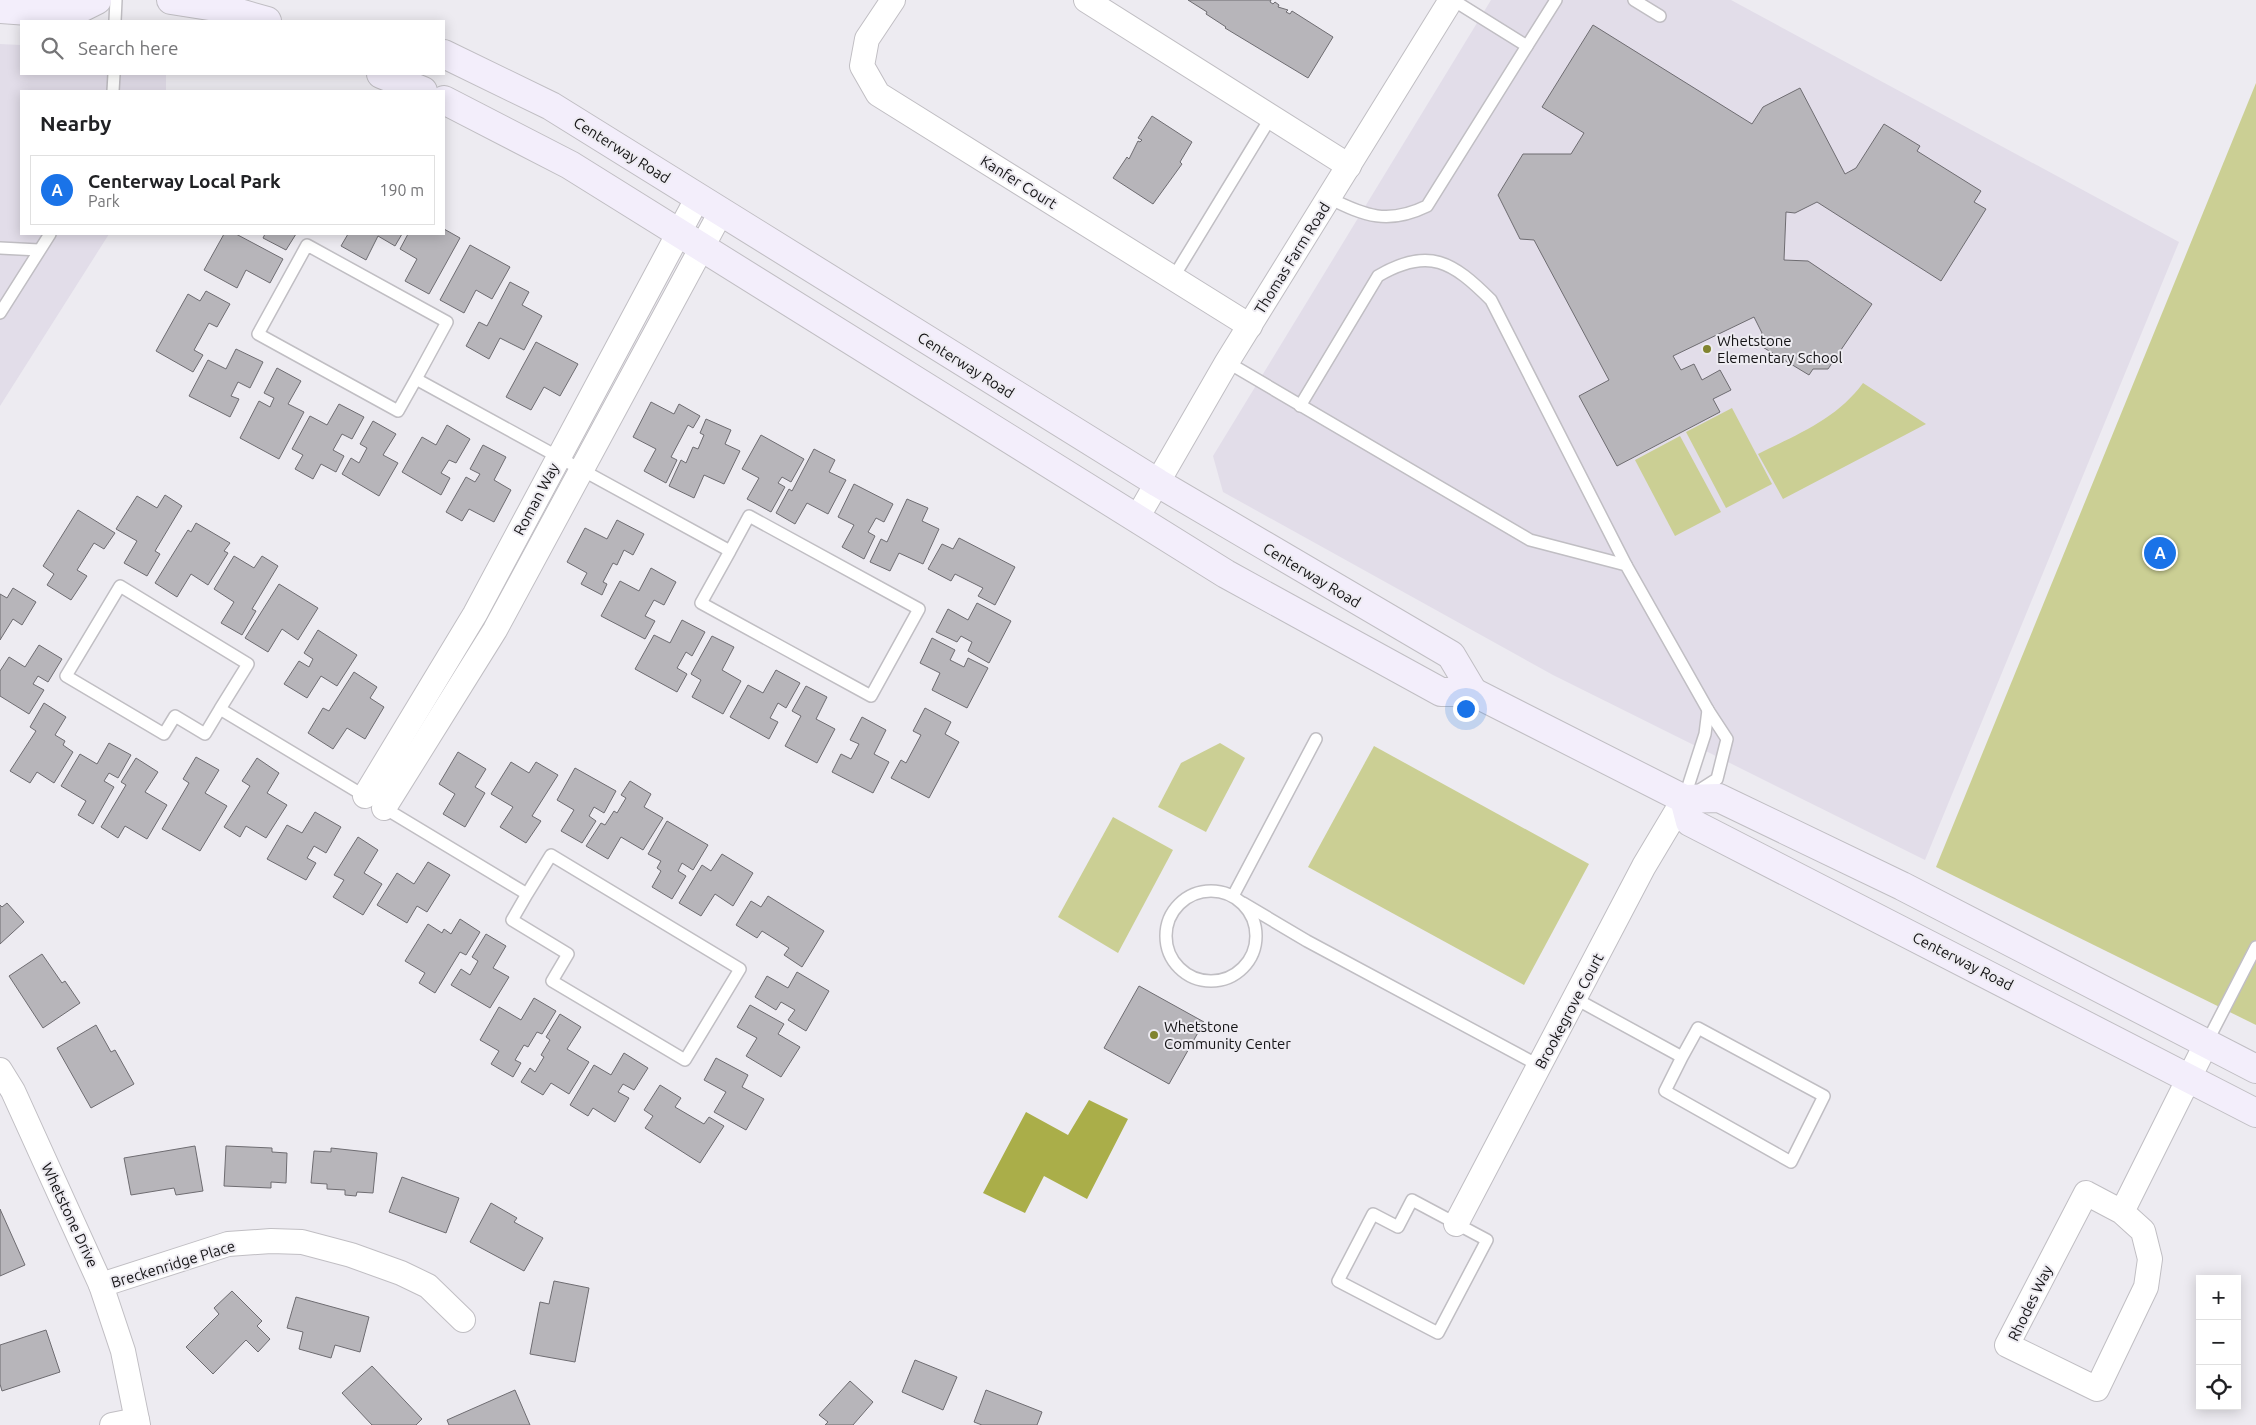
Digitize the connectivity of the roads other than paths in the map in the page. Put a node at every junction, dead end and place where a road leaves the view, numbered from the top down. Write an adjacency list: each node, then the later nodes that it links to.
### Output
1 (97, 0): 9 (street)
2 (116, 0): 11 (lane)
3 (171, 0): 12 (street)
4 (893, 0): 30 (street, Kanfer Court)
5 (1086, 0): 20 (street)
6 (1452, 0): 13 (lane); 21 (street, Thomas Farm Road)
7 (1556, 0): 13 (lane)
8 (1634, 0): 10 (lane)
9 (0, 9)
10 (1660, 16)
11 (115, 20)
12 (264, 20)
13 (1527, 46): 23 (lane)
14 (445, 54): 22 (street, Centerway Road)
15 (114, 75): 17 (lane)
16 (383, 75): 18 (street)
17 (113, 90)
18 (420, 90)
19 (445, 101): 25 (street)
20 (1272, 117): 21 (street); 30 (lane)
21 (1349, 166): 23 (street, Thomas Farm Road)
22 (698, 197): 24 (street, Centerway Road); 25 (street, Roman Way)
23 (1329, 198): 32 (street, Thomas Farm Road)
24 (721, 212): 27 (street, Roman Way); 38 (street, Centerway Road)
25 (679, 232): 27 (street); 36 (street, Roman Way)
26 (49, 235): 29 (lane)
27 (702, 247): 37 (street, Roman Way); 39 (street)
28 (0, 248): 29 (lane)
29 (39, 250): 31 (lane)
30 (1173, 278): 32 (street, Kanfer Court)
31 (0, 313)
32 (1250, 326): 33 (street, Thomas Farm Road)
33 (1227, 362): 35 (lane); 38 (street, Thomas Farm Road)
34 (416, 379): 34 (lane); 36 (lane)
35 (1300, 406): 41 (lane); 41 (lane)
36 (558, 457): 37 (lane); 47 (street, Roman Way)
37 (581, 470): 40 (lane); 47 (street, Roman Way)
38 (1158, 484): 39 (street, Thomas Farm Road); 42 (street, Centerway Road)
39 (1137, 518): 42 (street)
40 (730, 551): 40 (lane)
41 (1626, 565): 44 (lane)
42 (1473, 692): 46 (street)
43 (220, 709): 43 (lane); 47 (lane)
44 (1708, 710): 46 (lane); 46 (lane)
45 (1316, 739): 49 (lane)
46 (1684, 799): 51 (street, Brookegrove Court); 52 (street); 57 (street, Centerway Road)
47 (374, 802): 48 (lane)
48 (527, 894): 48 (lane)
49 (1238, 900): 49 (lane); 54 (lane)
50 (2256, 947): 52 (lane)
51 (1576, 1000): 53 (lane); 54 (street, Brookegrove Court)
52 (2206, 1044): 55 (street); 57 (street)
53 (1682, 1057): 53 (lane)
54 (1540, 1066): 60 (street, Brookegrove Court)
55 (2256, 1069)
56 (0, 1070): 61 (street, Whetstone Drive)
57 (2188, 1077): 58 (street, Centerway Road); 59 (street)
58 (2256, 1113)
59 (2122, 1212): 59 (street, Rhodes Way)
60 (1456, 1224): 60 (lane)
61 (101, 1285): 62 (street, Breckenridge Place); 63 (street, Whetstone Drive)
62 (463, 1320)
63 (138, 1422): 64 (street)
64 (112, 1425)

